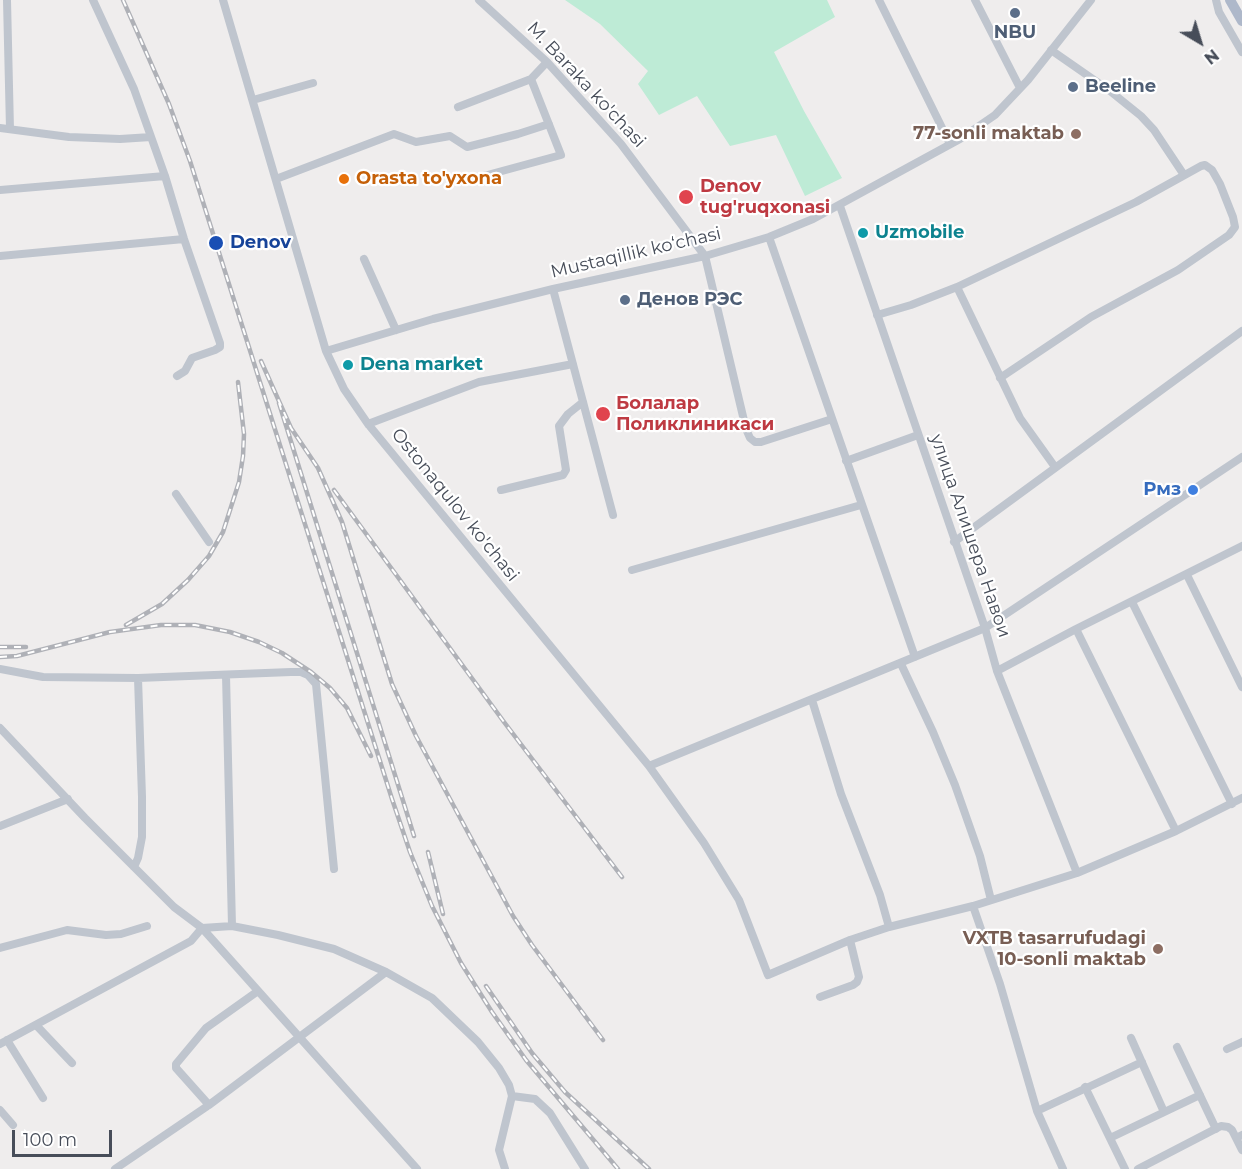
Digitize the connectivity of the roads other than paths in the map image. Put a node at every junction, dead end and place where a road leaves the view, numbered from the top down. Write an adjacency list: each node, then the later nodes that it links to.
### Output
1 (7, 0): 21 (street)
2 (93, 0): 22 (street)
3 (223, 0): 17 (street, Ostonaqulov ko'chasi)
4 (479, 0): 13 (street, M. Baraka ko'chasi)
5 (879, 0): 23 (street)
6 (975, 0): 16 (street)
7 (1091, 0): 11 (street, Mustaqillik ko‘chasi)
8 (1216, 0): 12 (street)
9 (1230, 0): 10 (main road)
10 (1241, 18)
11 (1051, 50): 16 (street, Mustaqillik ko‘chasi); 24 (street)
12 (1242, 52)
13 (547, 62): 14 (street); 33 (street, M. Baraka ko'chasi)
14 (531, 79): 18 (street); 19 (street)
15 (313, 83): 17 (street)
16 (1020, 88): 23 (street, Mustaqillik ko‘chasi)
17 (253, 100): 26 (street, Ostonaqulov ko'chasi)
18 (458, 107)
19 (549, 124): 26 (street); 27 (street)
20 (0, 128): 21 (street)
21 (10, 129): 22 (street)
22 (151, 136): 25 (street)
23 (950, 144): 29 (street, Mustaqillik ko‘chasi)
24 (1184, 175): 35 (street); 43 (street)
25 (165, 176): 28 (street); 31 (street)
26 (276, 179): 40 (street, Ostonaqulov ko'chasi)
27 (469, 180)
28 (0, 190)
29 (840, 206): 30 (street, Mustaqillik ko‘chasi); 37 (street, улица Алишера Навои)
30 (769, 237): 33 (street, Mustaqillik ko‘chasi); 45 (street)
31 (184, 239): 32 (street); 42 (street)
32 (0, 256)
33 (705, 256): 36 (street, Mustaqillik ko‘chasi); 45 (street)
34 (364, 259): 38 (street)
35 (957, 287): 37 (street); 43 (street)
36 (553, 289): 38 (street, Mustaqillik ko‘chasi); 41 (street)
37 (877, 315): 47 (street, улица Алишера Навои)
38 (396, 330): 40 (street, Mustaqillik ko‘chasi)
39 (1242, 331): 50 (street)
40 (326, 351): 46 (street, Ostonaqulov ko'chasi)
41 (573, 364): 44 (street); 46 (street)
42 (177, 376)
43 (1000, 378): 50 (street)
44 (583, 402): 51 (street); 54 (street)
45 (832, 419): 49 (street)
46 (368, 424): 72 (street, Ostonaqulov ko'chasi)
47 (918, 435): 49 (street); 56 (street, улица Алишера Навои)
48 (1242, 457): 61 (street)
49 (846, 460): 53 (street)
50 (1055, 467): 56 (street)
51 (501, 490)
52 (176, 494): 55 (street)
53 (861, 505): 58 (street); 63 (street)
54 (613, 514)
55 (209, 542)
56 (954, 542): 61 (street, улица Алишера Навои)
57 (1242, 546): 59 (street)
58 (632, 570)
59 (1187, 575): 60 (street); 69 (street)
60 (1132, 602): 62 (street); 75 (street)
61 (985, 628): 63 (street); 66 (street, улица Алишера Навои)
62 (1076, 629): 66 (street); 77 (street)
63 (915, 657): 64 (street)
64 (901, 664): 70 (street); 81 (street)
65 (0, 669): 68 (street)
66 (997, 671): 80 (street, улица Алишера Навои)
67 (226, 675): 68 (street); 79 (street); 84 (street)
68 (138, 678): 78 (street)
69 (1242, 687)
70 (812, 700): 72 (street); 86 (street)
71 (0, 728): 74 (street)
72 (649, 766): 87 (street, Ostonaqulov ko'chasi)
73 (1242, 798): 75 (street)
74 (68, 799): 76 (street); 78 (street)
75 (1232, 804): 77 (street)
76 (0, 826)
77 (1176, 831): 80 (street)
78 (134, 867): 85 (street)
79 (334, 869)
80 (1077, 873): 81 (street)
81 (991, 900): 82 (street)
82 (973, 906): 86 (street); 107 (street)
83 (147, 926): 88 (street)
84 (232, 926): 85 (street); 89 (street)
85 (202, 927): 90 (street); 92 (street)
86 (889, 927): 87 (street)
87 (850, 940): 91 (street)
88 (0, 948)
89 (386, 972): 93 (street); 103 (street)
90 (258, 991): 93 (street); 105 (street)
91 (820, 997)
92 (36, 1025): 95 (street); 100 (street)
93 (300, 1038): 105 (street); 115 (street)
94 (1131, 1038): 99 (street)
95 (3, 1042): 104 (street)
96 (1242, 1042): 98 (street)
97 (1177, 1047): 102 (street)
98 (1227, 1049)
99 (1142, 1062): 101 (street); 108 (street)
100 (72, 1063)
101 (1085, 1087): 107 (street); 112 (street)
102 (1200, 1095): 108 (street); 110 (street)
103 (512, 1096): 116 (street); 117 (street)
104 (43, 1098)
105 (209, 1104): 114 (street)
106 (0, 1110): 109 (street)
107 (1037, 1111): 118 (street)
108 (1164, 1112): 112 (street)
109 (13, 1125)
110 (1216, 1129): 111 (street); 120 (street)
111 (1239, 1136): 113 (street)
112 (1110, 1138): 119 (street)
113 (1242, 1150)
114 (116, 1169)
115 (417, 1169)
116 (505, 1169)
117 (585, 1169)
118 (1063, 1169)
119 (1125, 1169)
120 (1138, 1169)

